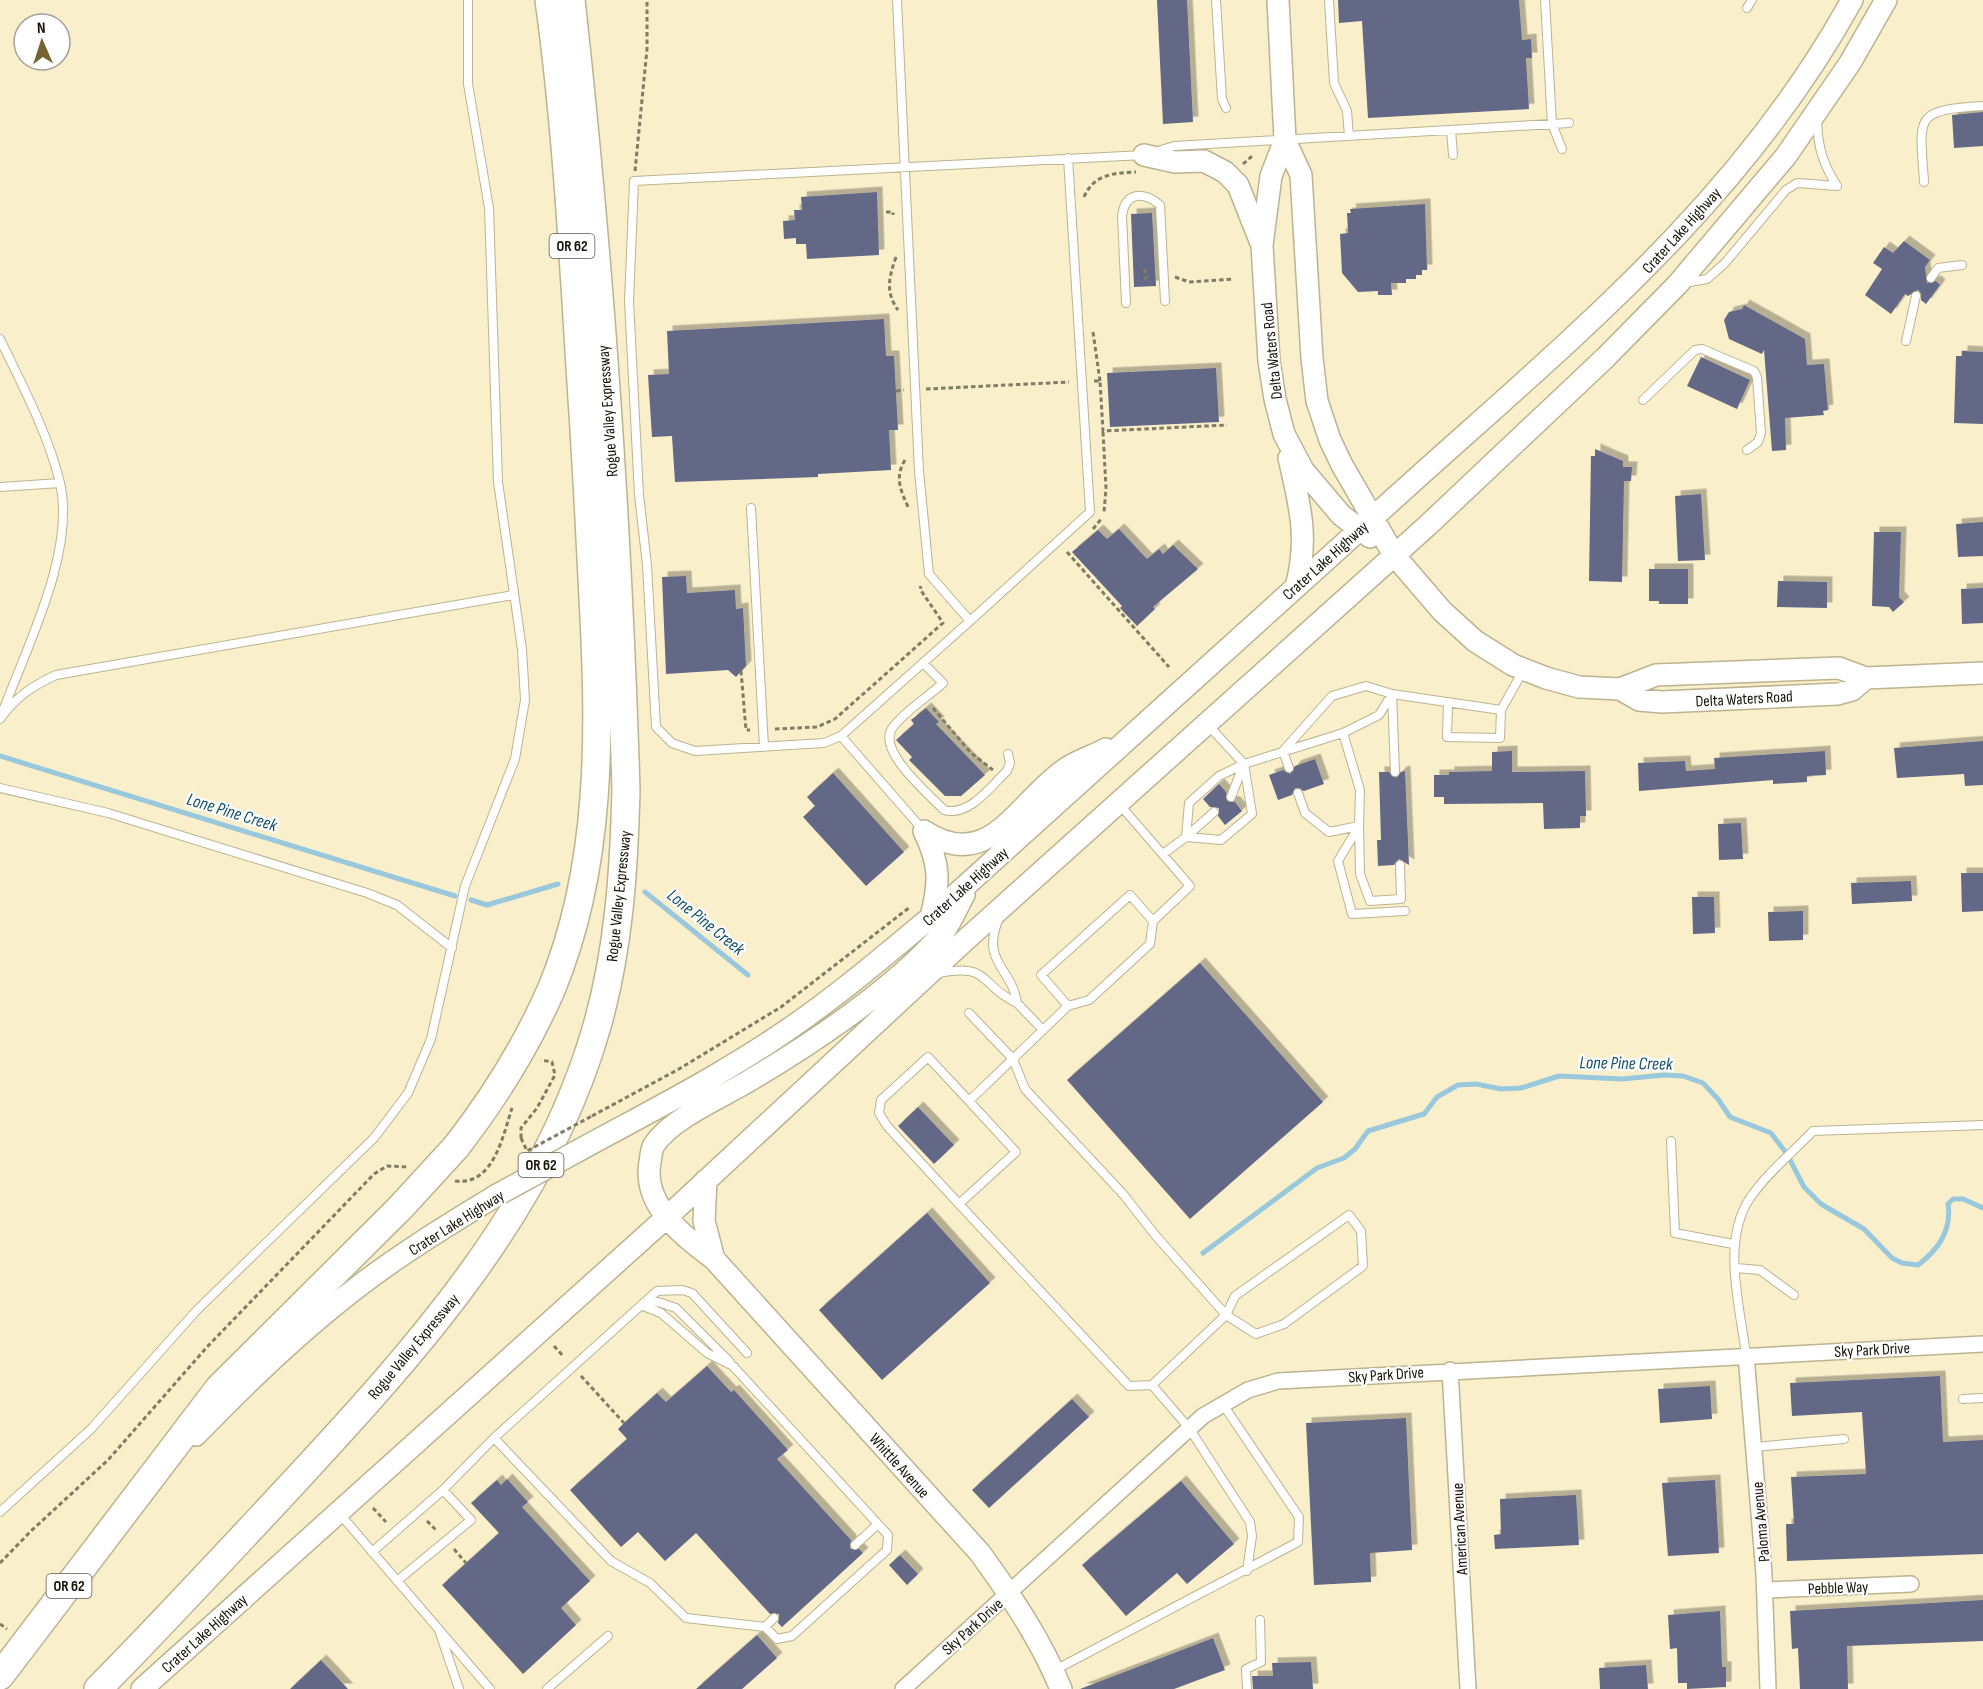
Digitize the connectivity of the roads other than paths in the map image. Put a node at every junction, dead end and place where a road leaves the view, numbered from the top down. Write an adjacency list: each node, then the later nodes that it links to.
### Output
1 (468, 0): 45 (lane)
2 (549, 0): 112 (highway, Rogue Valley Expressway / OR 62, bridge)
3 (572, 0): 131 (highway, Rogue Valley Expressway / OR 62)
4 (897, 0): 25 (lane)
5 (1216, 0): 14 (lane)
6 (1278, 0): 20 (main road, Delta Waters Road)
7 (1329, 0): 19 (lane)
8 (1545, 0): 17 (lane)
9 (1752, 0): 12 (lane)
10 (1852, 0): 42 (main road, Crater Lake Highway)
11 (1886, 0): 15 (main road, Crater Lake Highway)
12 (1747, 8)
13 (1983, 106): 26 (lane)
14 (1226, 108)
15 (1817, 111): 30 (main road, Crater Lake Highway); 30 (lane)
16 (1569, 123): 17 (lane)
17 (1552, 124): 18 (lane); 21 (lane)
18 (1451, 130): 19 (lane); 23 (lane)
19 (1349, 136): 20 (lane)
20 (1285, 140): 22 (lane); 27 (main road, Delta Waters Road); 42 (main road, Delta Waters Road)
21 (1562, 149)
22 (1144, 155): 24 (lane); 27 (main road)
23 (1453, 155)
24 (1068, 158): 25 (lane); 46 (lane)
25 (905, 166): 46 (lane); 58 (lane)
26 (1924, 182)
27 (1262, 245): 37 (main road, Delta Waters Road)
28 (1962, 265): 29 (lane)
29 (1931, 278)
30 (1677, 285): 43 (main road, Crater Lake Highway)
31 (1916, 296): 35 (lane)
32 (1165, 301): 33 (lane)
33 (1126, 303)
34 (0, 339): 39 (lane)
35 (1906, 340)
36 (1643, 400): 38 (lane)
37 (1284, 434): 42 (main road, Delta Waters Road); 44 (main road)
38 (1747, 450)
39 (60, 483): 40 (lane); 53 (lane)
40 (0, 487)
41 (751, 508): 58 (lane)
42 (1366, 523): 43 (main road, Delta Waters Road); 44 (main road, Crater Lake Highway)
43 (1394, 555): 48 (main road, Delta Waters Road); 54 (main road, Crater Lake Highway)
44 (1296, 586): 57 (main road, Crater Lake Highway)
45 (513, 595): 53 (lane); 79 (lane)
46 (970, 621): 47 (lane)
47 (924, 663): 56 (lane); 60 (lane)
48 (1525, 670): 49 (main road, Delta Waters Road); 52 (lane)
49 (1983, 673)
50 (1392, 694): 51 (lane); 55 (lane); 59 (lane); 63 (lane)
51 (1448, 704): 52 (lane); 52 (lane)
52 (1501, 710)
53 (0, 718)
54 (1207, 724): 61 (lane); 67 (main road, Crater Lake Highway)
55 (1343, 733): 59 (lane); 69 (lane)
56 (841, 736): 58 (lane); 70 (lane)
57 (1129, 738): 70 (main road); 74 (main road, Crater Lake Highway)
58 (764, 747)
59 (1283, 751): 61 (lane); 62 (lane)
60 (1008, 754)
61 (1244, 764): 66 (lane); 71 (lane); 71 (lane)
62 (1289, 768)
63 (1395, 772)
64 (0, 788): 79 (lane)
65 (1298, 793): 69 (lane)
66 (1231, 797)
67 (1119, 804): 72 (lane); 75 (main road, Crater Lake Highway)
68 (1214, 812): 71 (lane)
69 (1359, 826): 73 (lane); 77 (lane)
70 (924, 831): 76 (main road)
71 (1186, 837): 72 (lane)
72 (1163, 854): 78 (lane)
73 (1400, 865)
74 (972, 880): 76 (main road, Crater Lake Highway); 91 (main road)
75 (1002, 909): 80 (main road, Crater Lake Highway); 81 (lane)
76 (923, 910): 112 (main road, Crater Lake Highway, bridge)
77 (1405, 911)
78 (1153, 921): 82 (lane); 82 (lane)
79 (452, 948): 113 (lane)
80 (928, 975): 81 (lane); 89 (main road, Crater Lake Highway)
81 (1017, 1003): 84 (lane)
82 (1068, 1006): 84 (lane)
83 (969, 1013): 85 (lane)
84 (1043, 1030): 85 (lane)
85 (1013, 1059): 86 (lane); 97 (lane)
86 (969, 1101): 90 (lane); 90 (lane)
87 (1983, 1125): 92 (lane)
88 (1671, 1141): 92 (lane)
89 (706, 1180): 91 (main road, Crater Lake Highway); 93 (main road)
90 (959, 1204): 103 (lane)
91 (667, 1217): 93 (main road); 114 (main road, Crater Lake Highway)
92 (1733, 1244): 94 (lane)
93 (714, 1258): 122 (main road, Whittle Avenue)
94 (1736, 1268): 95 (lane); 100 (lane)
95 (1794, 1295)
96 (641, 1305): 99 (lane); 101 (lane); 101 (lane); 108 (lane)
97 (1226, 1315): 97 (lane); 103 (lane)
98 (1983, 1344): 100 (street, Sky Park Drive)
99 (747, 1353)
100 (1746, 1355): 102 (street, Sky Park Drive); 110 (street, Paloma Avenue)
101 (733, 1366): 115 (lane)
102 (1450, 1370): 106 (street, Sky Park Drive); 137 (street, American Avenue)
103 (1152, 1385): 107 (lane)
104 (1983, 1398): 105 (lane)
105 (1963, 1399)
106 (1222, 1403): 107 (street, Sky Park Drive); 118 (lane)
107 (1189, 1428): 118 (lane); 122 (street, Sky Park Drive)
108 (494, 1438): 111 (lane); 125 (lane)
109 (1844, 1439): 110 (lane)
110 (1754, 1447): 121 (street, Paloma Avenue)
111 (443, 1490): 117 (lane); 119 (lane)
112 (139, 1497): 128 (highway, Crater Lake Highway / OR 62)
113 (0, 1512)
114 (338, 1512): 117 (lane); 130 (main road, Crater Lake Highway)
115 (878, 1524): 116 (lane); 125 (lane)
116 (855, 1545)
117 (372, 1552): 119 (lane)
118 (1247, 1570): 129 (lane)
119 (397, 1581): 126 (lane)
120 (1911, 1584): 121 (street, Pebble Way)
121 (1765, 1590): 138 (street, Paloma Avenue)
122 (1008, 1593): 129 (main road, Whittle Avenue); 135 (street, Sky Park Drive)
123 (774, 1618): 125 (lane)
124 (1260, 1620): 136 (lane)
125 (765, 1627)
126 (438, 1629): 132 (lane); 133 (lane)
127 (608, 1636): 134 (lane)
128 (0, 1676)
129 (1058, 1680)
130 (148, 1687)
131 (98, 1689)
132 (459, 1689)
133 (490, 1689)
134 (547, 1689)
135 (903, 1689)
136 (1247, 1689)
137 (1468, 1689)
138 (1768, 1689)

